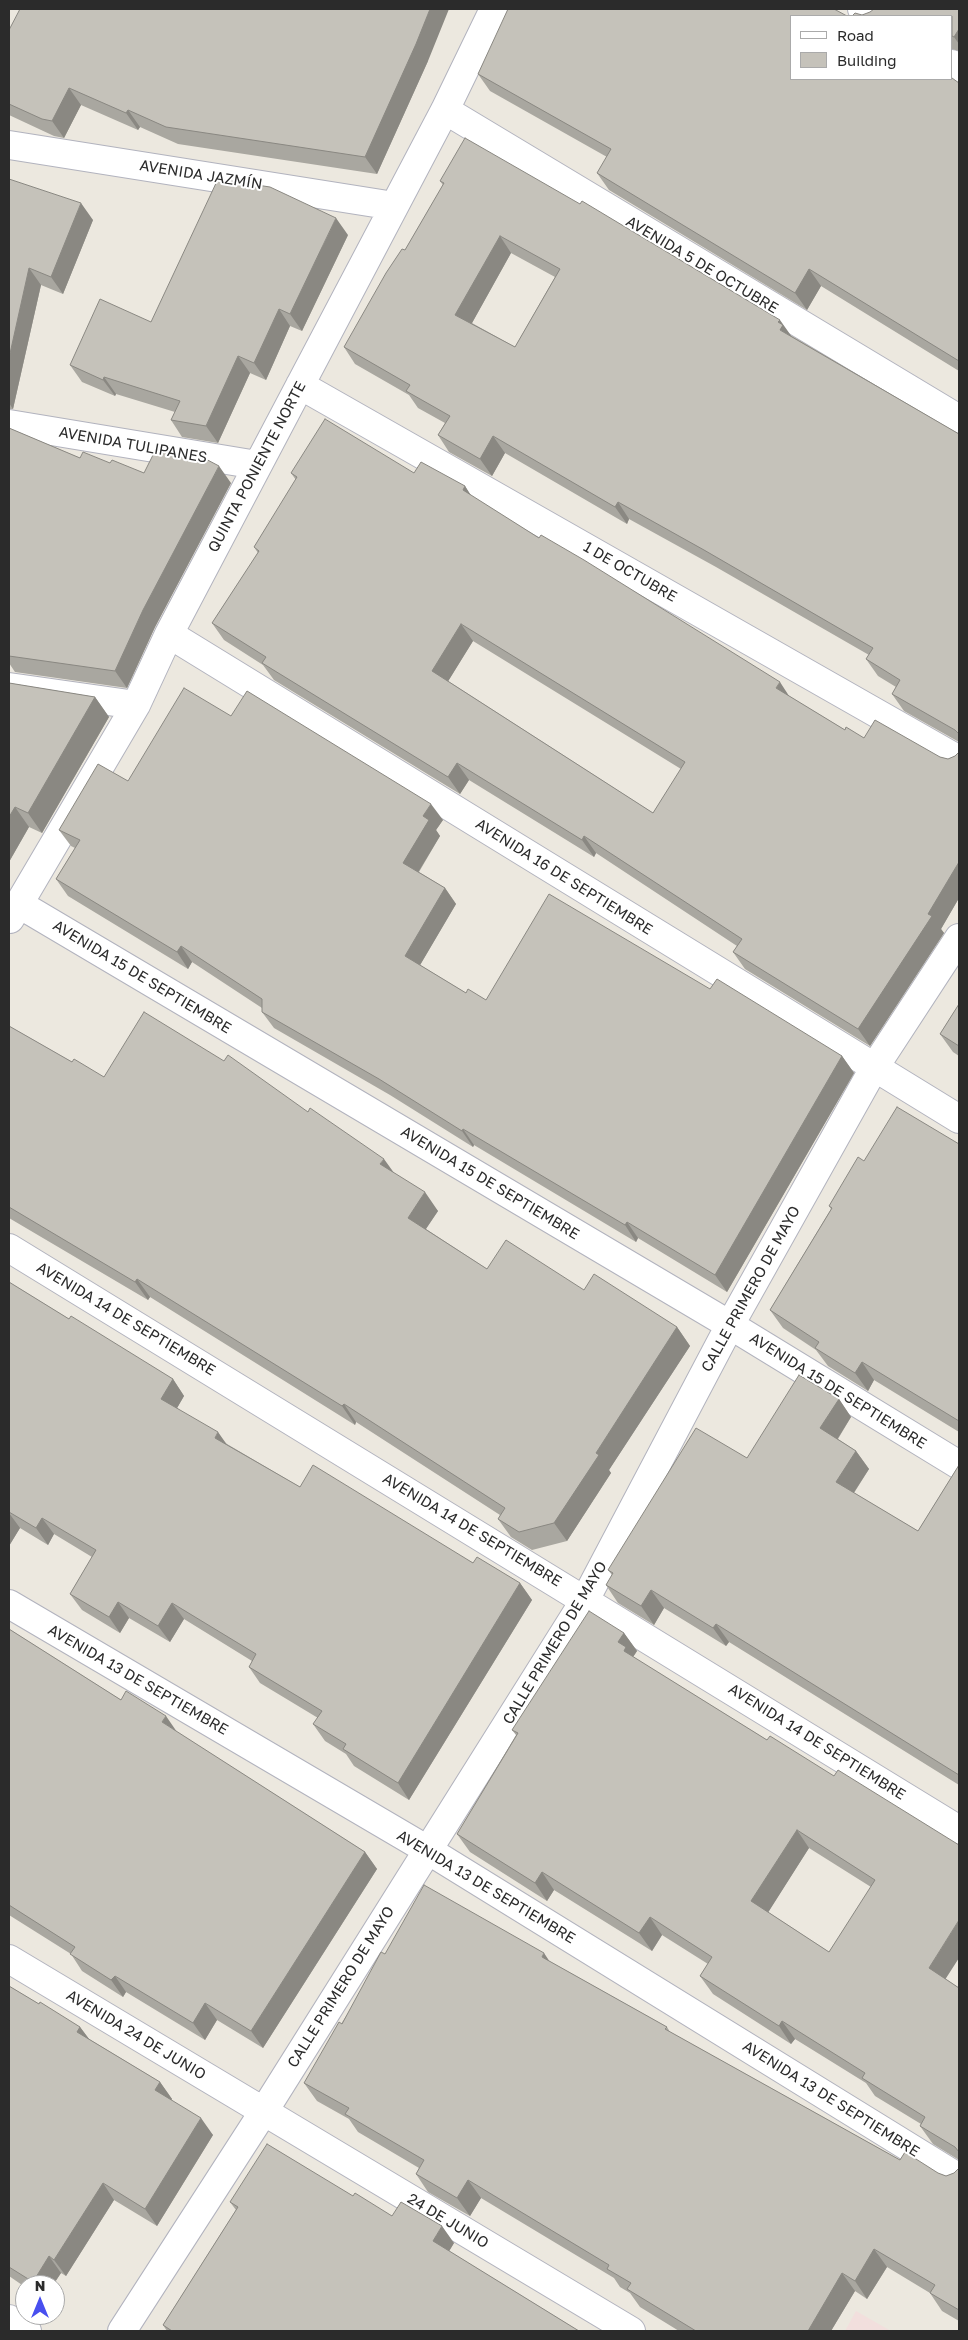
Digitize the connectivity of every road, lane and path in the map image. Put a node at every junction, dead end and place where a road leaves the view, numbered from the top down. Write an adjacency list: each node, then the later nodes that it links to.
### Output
1 (494, 9): 2 (street, QUINTA PONIENTE NORTE)
2 (445, 110): 4 (street, QUINTA PONIENTE NORTE); 6 (street, AVENIDA 5 DE OCTUBRE)
3 (9, 145): 4 (street, AVENIDA JAZMÍN)
4 (394, 206): 5 (street, QUINTA PONIENTE NORTE)
5 (300, 385): 8 (street, QUINTA PONIENTE NORTE); 12 (street, 1 DE OCTUBRE)
6 (959, 419)
7 (9, 424): 8 (street, AVENIDA TULIPANES)
8 (257, 466): 9 (street, QUINTA PONIENTE NORTE)
9 (168, 634): 11 (street, QUINTA PONIENTE NORTE); 15 (street, AVENIDA 16 DE SEPTIEMBRE)
10 (9, 687): 11 (street)
11 (136, 705): 13 (street, QUINTA PONIENTE NORTE)
12 (959, 760)
13 (14, 912): 18 (street, AVENIDA 15 DE SEPTIEMBRE)
14 (959, 938): 15 (street, CALLE PRIMERO DE MAYO)
15 (874, 1068): 16 (street, AVENIDA 16 DE SEPTIEMBRE); 18 (street, CALLE PRIMERO DE MAYO)
16 (959, 1119)
17 (9, 1248): 20 (street, AVENIDA 14 DE SEPTIEMBRE)
18 (730, 1325): 19 (street, AVENIDA 15 DE SEPTIEMBRE); 20 (street, CALLE PRIMERO DE MAYO)
19 (959, 1465)
20 (585, 1600): 22 (street, AVENIDA 14 DE SEPTIEMBRE); 23 (street, CALLE PRIMERO DE MAYO)
21 (9, 1604): 23 (street, AVENIDA 13 DE SEPTIEMBRE)
22 (959, 1830)
23 (426, 1850): 25 (street, CALLE PRIMERO DE MAYO); 26 (street, AVENIDA 13 DE SEPTIEMBRE)
24 (9, 1958): 25 (street, AVENIDA 24 DE JUNIO)
25 (264, 2111): 29 (street, CALLE PRIMERO DE MAYO); 30 (street, 24 DE JUNIO)
26 (959, 2178)
27 (9, 2320): 28 (street)
28 (28, 2331)
29 (122, 2331)
30 (631, 2331)

